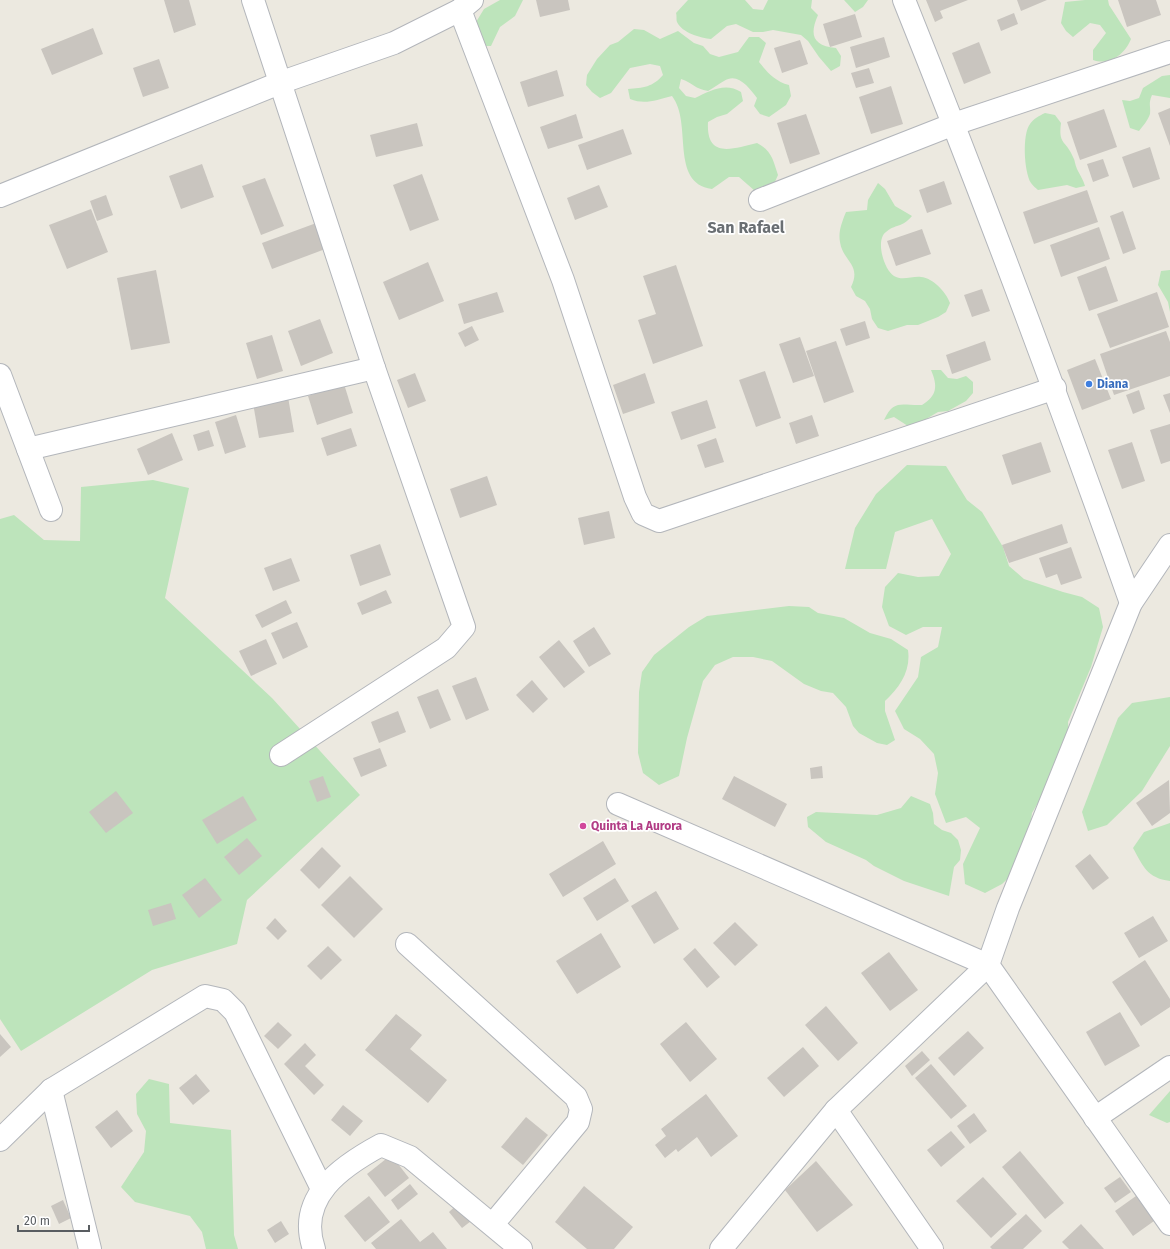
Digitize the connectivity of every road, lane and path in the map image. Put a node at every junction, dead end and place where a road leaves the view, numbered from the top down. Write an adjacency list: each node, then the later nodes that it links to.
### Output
1 (253, 0): 5 (street)
2 (904, 0): 6 (street)
3 (466, 5): 5 (street); 11 (street)
4 (1170, 52): 6 (street)
5 (282, 82): 7 (street); 9 (street)
6 (954, 124): 8 (street); 11 (street)
7 (0, 196)
8 (760, 200)
9 (374, 368): 12 (street); 16 (street)
10 (2, 387): 12 (street)
11 (1055, 388): 15 (street)
12 (28, 449): 13 (street)
13 (51, 510)
14 (1170, 545): 15 (street)
15 (1131, 603): 19 (street)
16 (282, 755)
17 (618, 804): 19 (street)
18 (407, 944): 26 (street)
19 (988, 966): 22 (street); 23 (street)
20 (1170, 1067): 23 (street)
21 (51, 1090): 24 (street); 25 (street); 28 (street)
22 (836, 1110): 31 (street); 32 (street)
23 (1095, 1118): 27 (street)
24 (0, 1140)
25 (322, 1189): 26 (street); 29 (street)
26 (493, 1224): 30 (street)
27 (1170, 1224)
28 (90, 1249)
29 (314, 1249)
30 (521, 1249)
31 (721, 1249)
32 (932, 1249)

